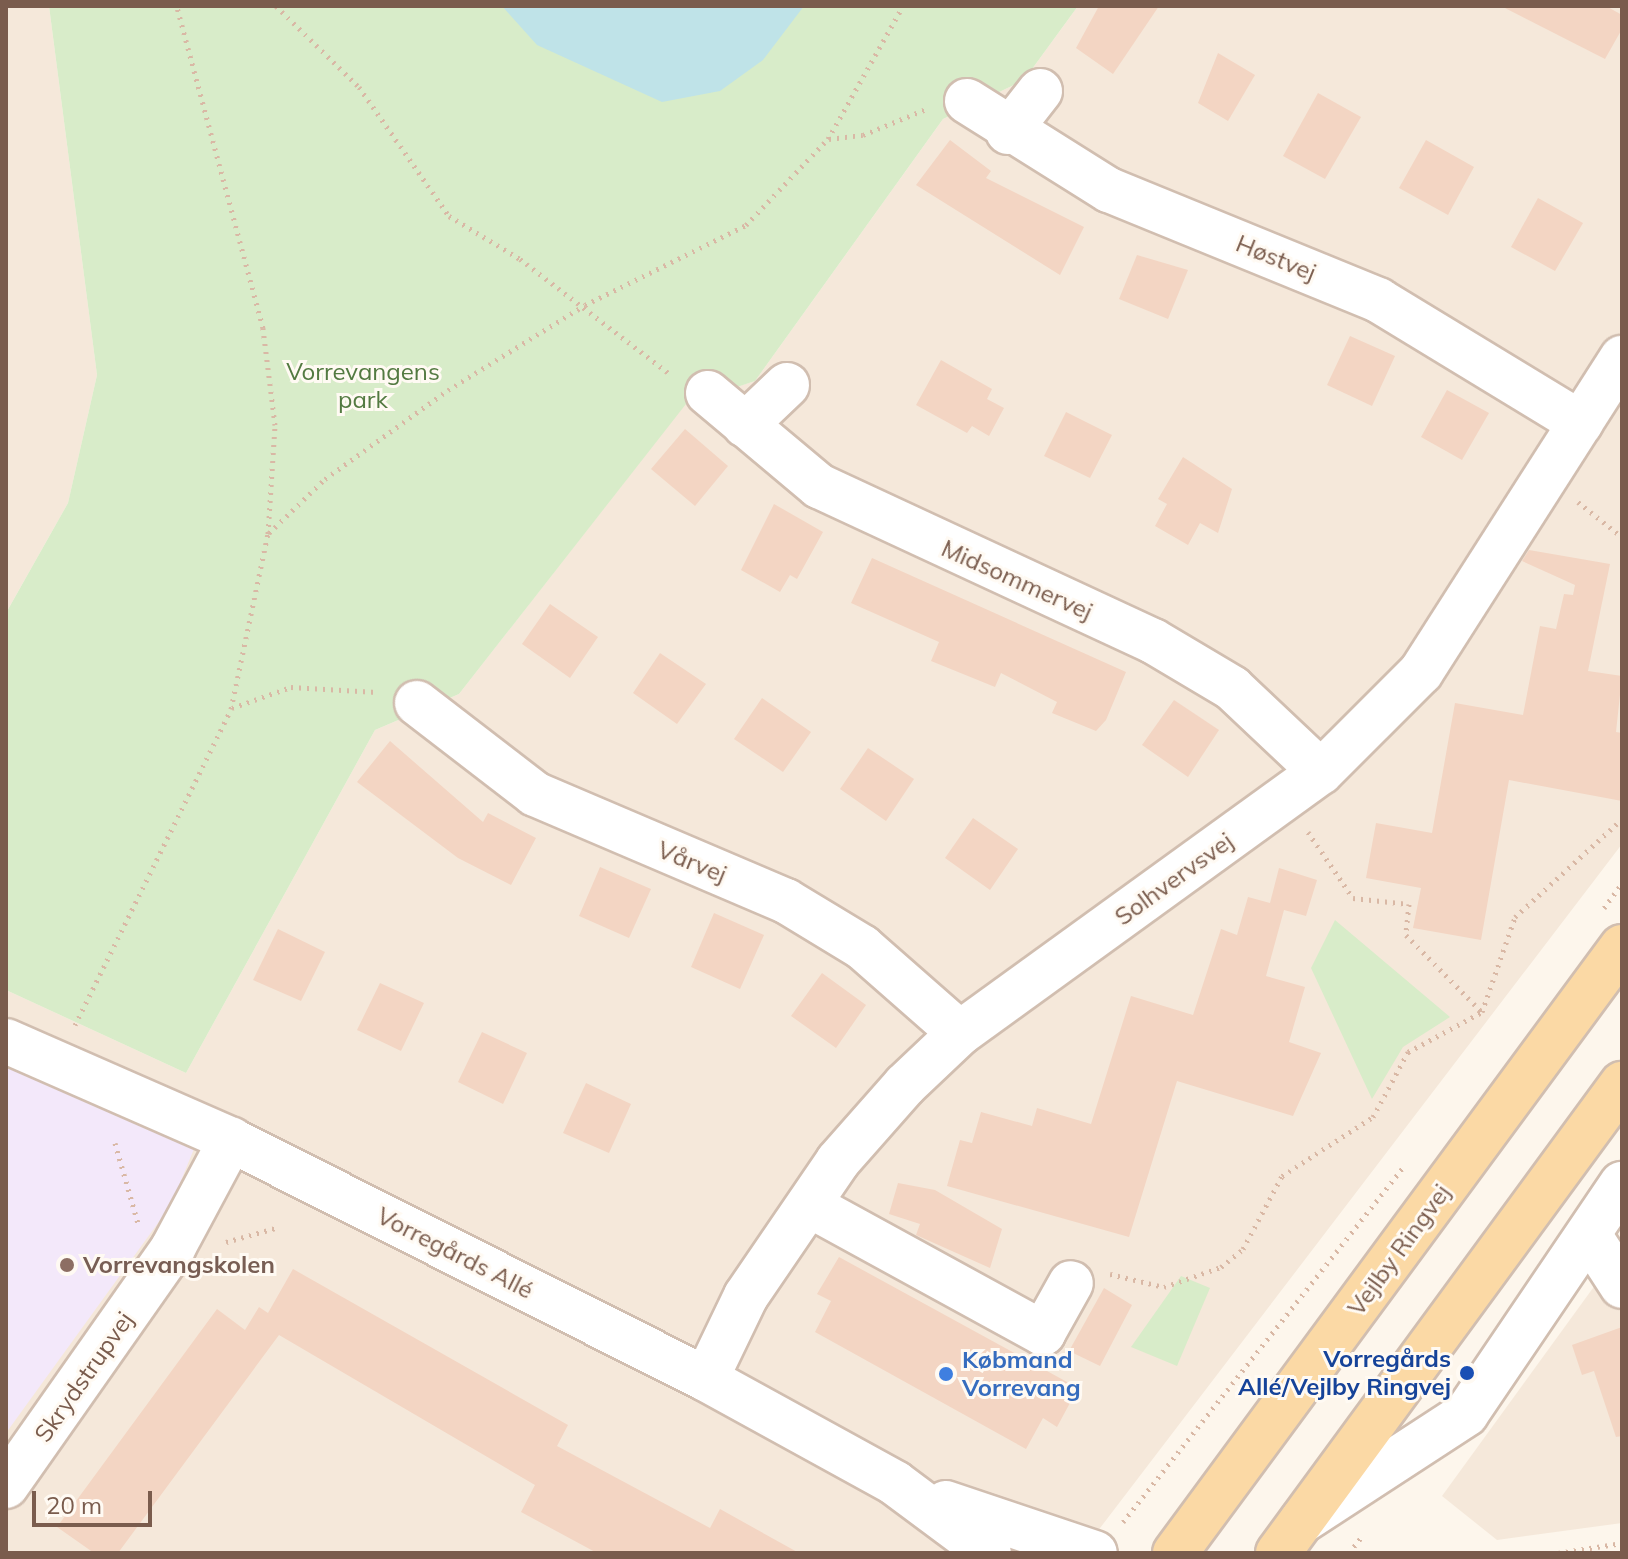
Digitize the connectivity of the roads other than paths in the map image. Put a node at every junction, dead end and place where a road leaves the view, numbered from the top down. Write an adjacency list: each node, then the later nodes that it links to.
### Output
1 (1040, 91): 3 (street)
2 (967, 101): 3 (street, Høstvej)
3 (1008, 132): 7 (street, Høstvej)
4 (1622, 358): 7 (street, Solhvervsvej)
5 (787, 385): 8 (street)
6 (708, 393): 8 (street, Midsommervej)
7 (1580, 423): 10 (street, Solhvervsvej)
8 (745, 425): 10 (street, Midsommervej)
9 (417, 703): 12 (street, Vårvej)
10 (1321, 772): 12 (street, Solhvervsvej)
11 (1608, 934): 27 (main road, Vejlby Ringvej)
12 (960, 1033): 17 (street, Solhvervsvej)
13 (6, 1041): 15 (street, Vorregårds Allé)
14 (1622, 1084): 24 (main road)
15 (231, 1140): 21 (street, Vorregårds Allé); 23 (street, Skrydstrupvej)
16 (1622, 1184): 18 (street)
17 (809, 1205): 19 (street); 21 (street, Solhvervsvej)
18 (1591, 1238): 20 (street); 24 (street)
19 (1071, 1283)
20 (1622, 1286)
21 (706, 1379): 22 (street, Vorregårds Allé)
22 (895, 1483): 25 (street, Vorregårds Allé); 26 (street, Vorregårds Allé)
23 (6, 1486)
24 (1289, 1537)
25 (1107, 1541)
26 (989, 1553)
27 (1175, 1553)

